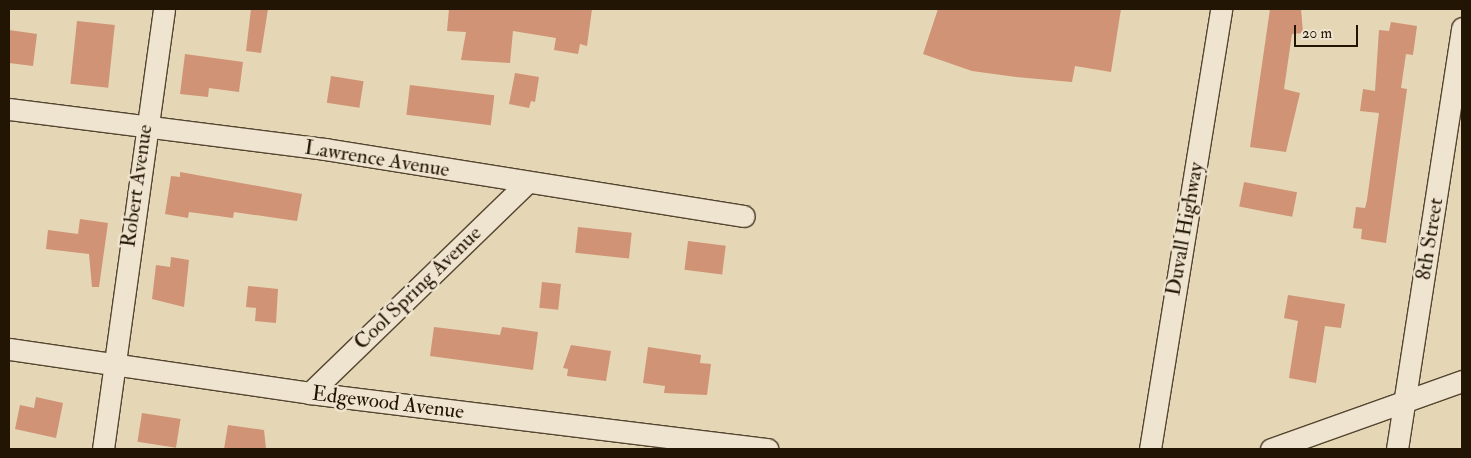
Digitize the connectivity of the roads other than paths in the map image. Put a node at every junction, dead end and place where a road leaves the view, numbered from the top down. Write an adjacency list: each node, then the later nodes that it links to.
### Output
1 (164, 9): 5 (street, Robert Avenue)
2 (1221, 9): 15 (street, Duvall Highway)
3 (1462, 28): 12 (street, 8th Street)
4 (9, 110): 5 (street, Lawrence Avenue)
5 (145, 126): 6 (street, Lawrence Avenue); 9 (street, Robert Avenue)
6 (526, 183): 7 (street, Lawrence Avenue); 11 (street, Cool Spring Avenue)
7 (744, 216)
8 (9, 349): 9 (street, Edgewood Avenue)
9 (114, 363): 11 (street, Edgewood Avenue); 13 (street, Robert Avenue)
10 (1462, 381): 12 (street)
11 (310, 393): 14 (street, Edgewood Avenue)
12 (1405, 401): 16 (street); 17 (street, 8th Street)
13 (103, 449)
14 (768, 449)
15 (1150, 449)
16 (1271, 449)
17 (1397, 449)

